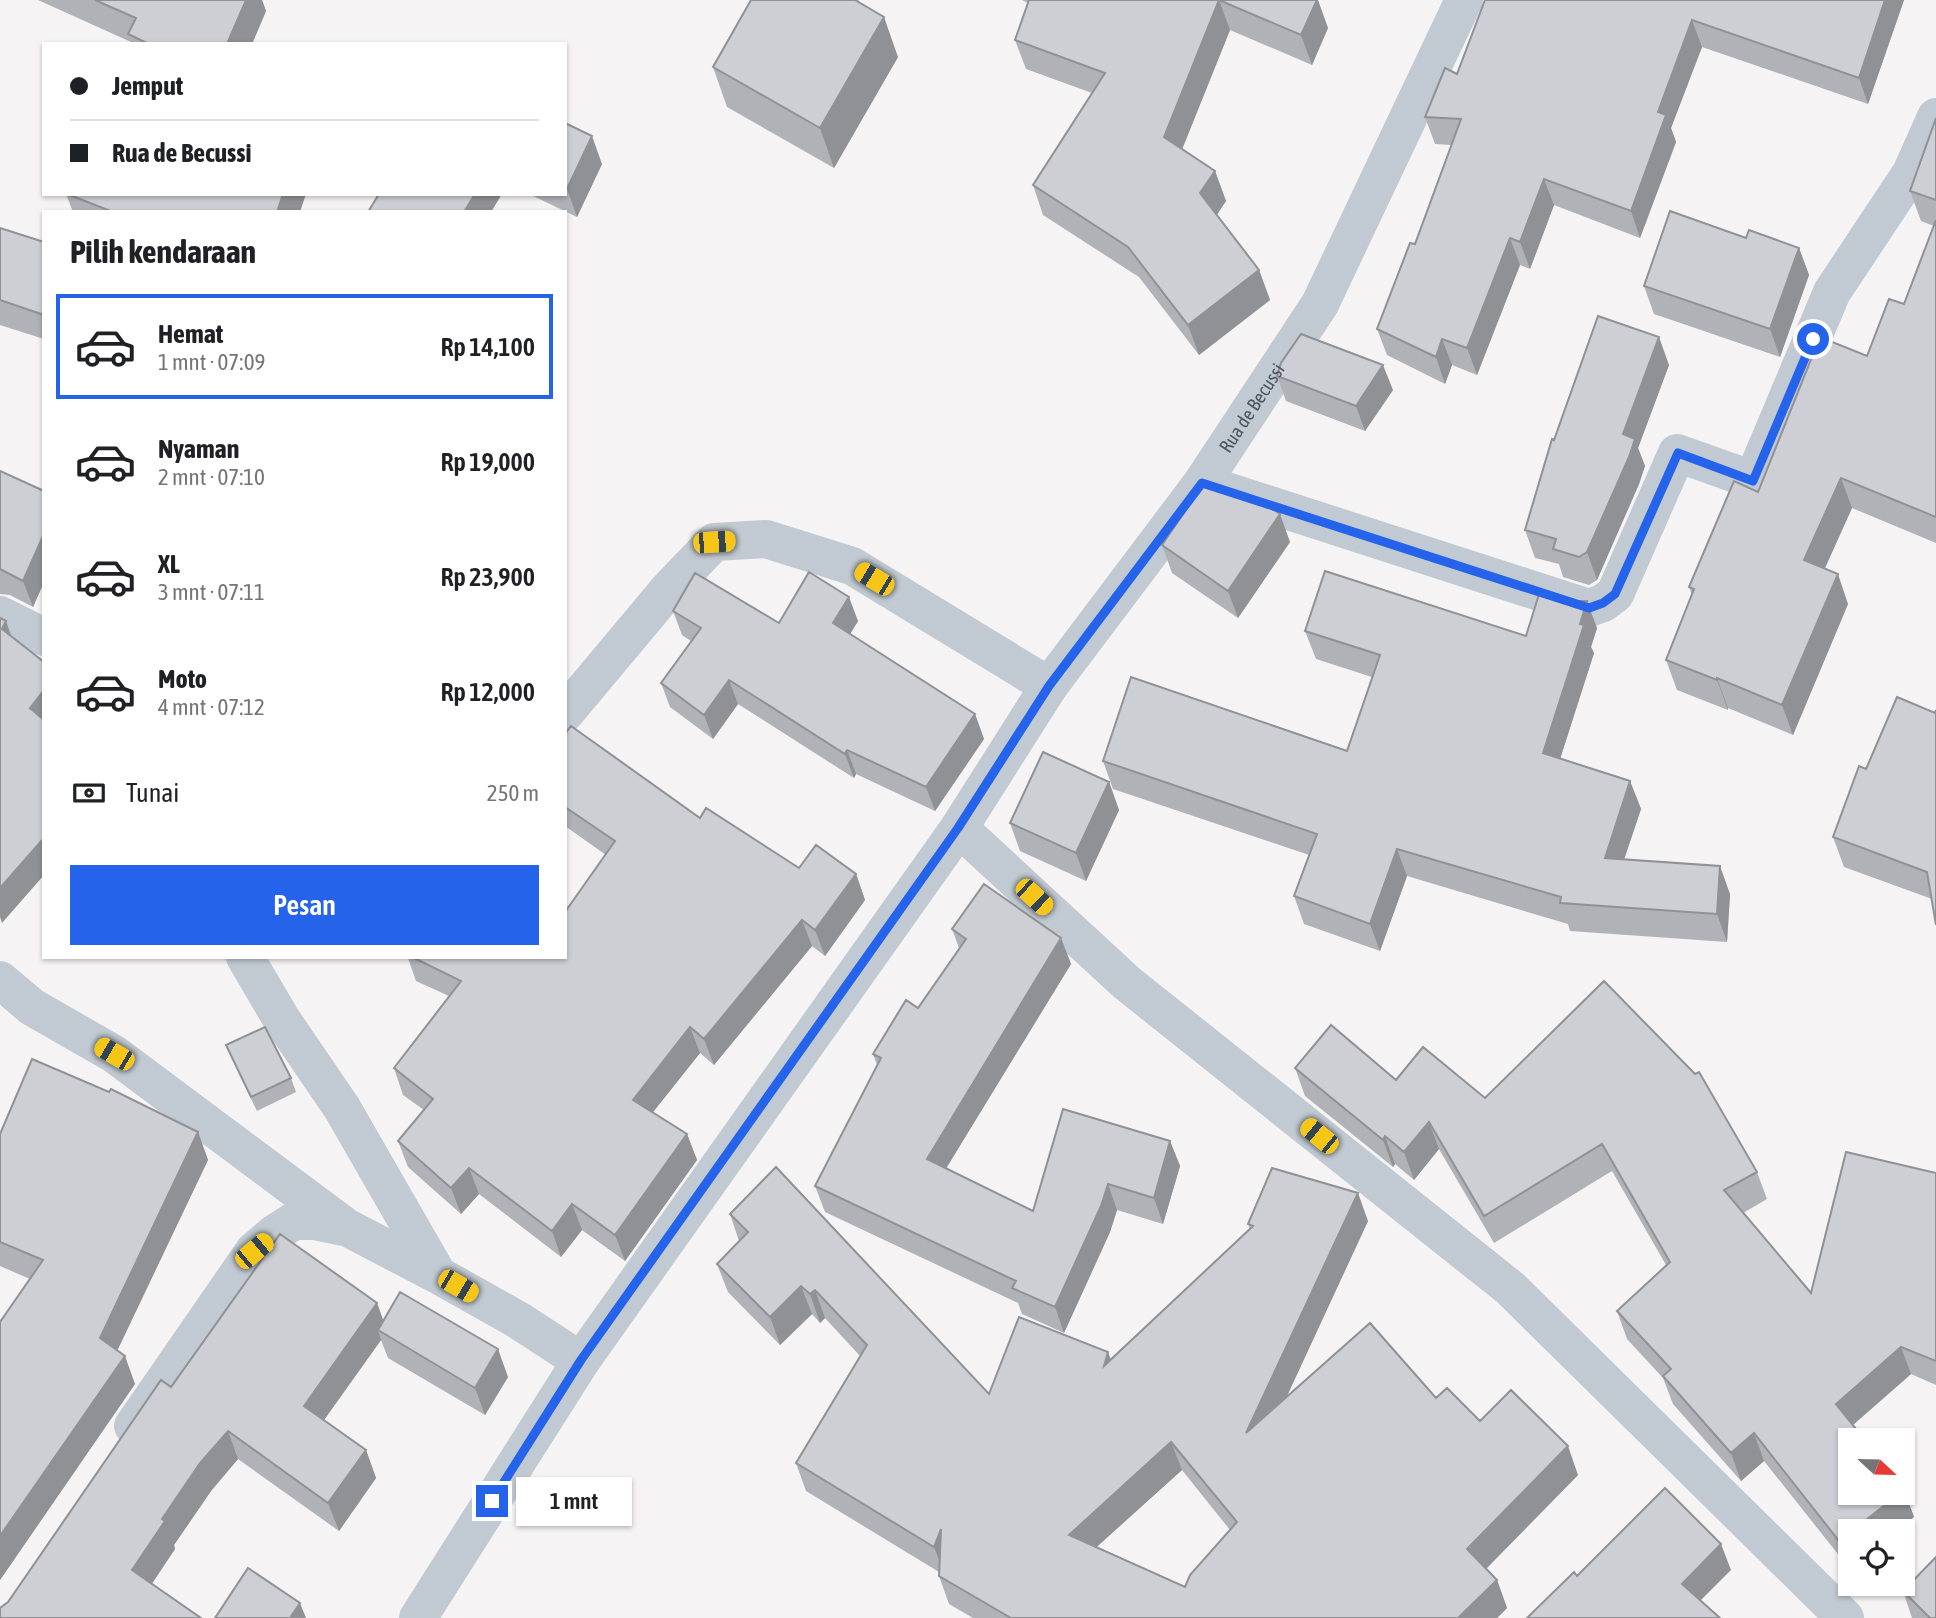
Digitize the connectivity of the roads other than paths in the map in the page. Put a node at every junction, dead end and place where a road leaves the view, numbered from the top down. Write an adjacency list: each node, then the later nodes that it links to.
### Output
1 (1464, 0): 3 (street, Rua de Becussi)
2 (1936, 117): 3 (street)
3 (1202, 483): 6 (street, Rua de Becussi)
4 (0, 615): 5 (street)
5 (42, 637)
6 (1049, 686): 7 (street); 8 (street, Rua de Becussi)
7 (567, 711)
8 (958, 828): 13 (street, Rua de Becussi); 16 (street)
9 (247, 959): 12 (street)
10 (0, 980): 11 (street)
11 (348, 1228): 12 (street); 14 (street)
12 (438, 1275): 13 (street)
13 (581, 1360): 15 (street, Rua de Becussi)
14 (114, 1453)
15 (418, 1618)
16 (1845, 1618)

